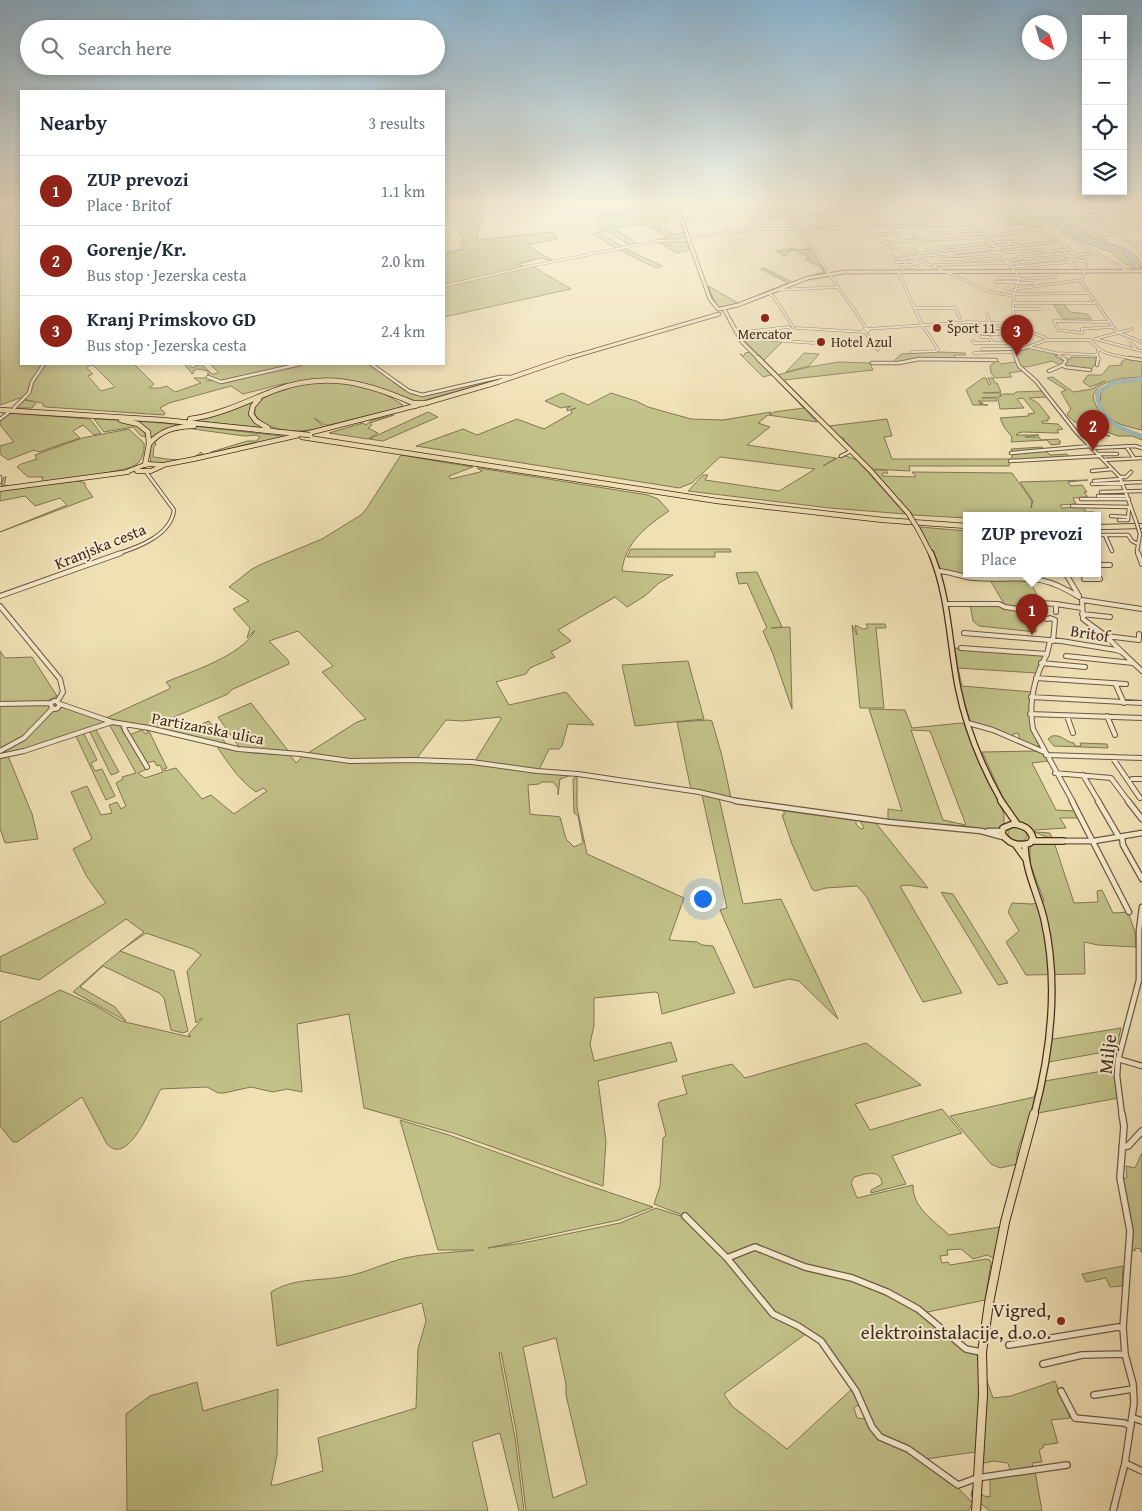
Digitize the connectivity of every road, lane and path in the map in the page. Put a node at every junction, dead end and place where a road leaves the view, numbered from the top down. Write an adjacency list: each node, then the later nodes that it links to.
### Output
1 (494, 275): 16 (street)
2 (703, 275): 30 (main road)
3 (823, 275): 20 (main road)
4 (831, 275): 17 (street)
5 (900, 275): 27 (street)
6 (953, 275): 23 (street)
7 (1016, 275): 12 (street)
8 (1023, 275): 12 (street)
9 (1083, 275): 13 (street)
10 (1056, 277): 12 (street)
11 (999, 278): 12 (street)
12 (1018, 280): 14 (street); 15 (street); 19 (street)
13 (1081, 280): 19 (street); 22 (street)
14 (995, 282)
15 (1032, 283)
16 (445, 286)
17 (838, 287): 20 (street); 46 (street)
18 (1006, 289): 19 (street)
19 (1016, 289): 23 (street)
20 (777, 290): 21 (main road)
21 (768, 293): 26 (main road); 42 (street)
22 (1087, 293): 23 (street); 24 (street)
23 (1014, 295): 25 (street)
24 (1094, 303): 25 (street); 39 (street)
25 (1014, 304): 28 (street)
26 (736, 305): 30 (main road); 30 (main road)
27 (914, 308): 34 (street); 41 (street)
28 (1014, 309): 29 (street); 40 (street)
29 (1039, 309)
30 (719, 311): 32 (main road); 32 (main road); 33 (main road); 33 (main road)
31 (987, 313): 37 (street)
32 (705, 316): 88 (main road)
33 (728, 318): 53 (main road)
34 (960, 318)
35 (969, 322): 36 (street); 41 (street); 48 (street)
36 (985, 322): 37 (street); 50 (street)
37 (989, 322): 40 (street)
38 (1077, 322): 39 (street); 44 (street); 44 (street)
39 (1108, 322): 43 (street)
40 (1016, 324): 50 (street)
41 (922, 325): 46 (street); 71 (street)
42 (792, 327): 46 (street); 47 (street)
43 (1112, 327): 44 (street); 51 (street)
44 (1082, 329)
45 (1132, 329): 51 (street)
46 (866, 330): 67 (street)
47 (760, 331): 53 (street); 60 (street)
48 (973, 331)
49 (984, 331): 50 (street)
50 (1018, 331): 52 (street); 57 (street); 62 (street)
51 (1117, 332): 55 (street); 59 (street)
52 (964, 333)
53 (737, 334): 106 (main road)
54 (981, 337): 61 (street)
55 (1095, 339): 58 (street); 66 (street)
56 (973, 340): 61 (street)
57 (1048, 340): 58 (street); 64 (street)
58 (1090, 340): 68 (street)
59 (1142, 342)
60 (814, 343)
61 (993, 343): 62 (street)
62 (1010, 343): 69 (street)
63 (1131, 343): 66 (street)
64 (1029, 347): 69 (street); 73 (street)
65 (982, 349): 69 (street)
66 (1134, 349): 70 (street)
67 (878, 350)
68 (1098, 350): 74 (street); 75 (street)
69 (1012, 351): 72 (street); 103 (street)
70 (1142, 351)
71 (911, 352)
72 (974, 353)
73 (1056, 353): 75 (street); 84 (street)
74 (1107, 354): 77 (street); 78 (street)
75 (1097, 355): 80 (street)
76 (996, 360): 79 (street)
77 (1142, 360)
78 (1118, 361)
79 (872, 363)
80 (1097, 364)
81 (44, 365): 92 (street)
82 (296, 365): 87 (street)
83 (373, 365): 88 (street)
84 (1063, 365): 85 (street); 86 (street)
85 (1090, 370)
86 (1048, 372)
87 (208, 377)
88 (503, 378): 90 (main road)
89 (270, 393): 91 (highway); 97 (highway); 99 (highway)
90 (426, 403): 91 (highway)
91 (414, 405): 117 (main road)
92 (14, 408)
93 (0, 411): 95 (highway); 97 (highway)
94 (8, 414): 96 (street)
95 (116, 418): 98 (highway); 101 (highway)
96 (0, 419)
97 (163, 420): 99 (highway)
98 (208, 426): 100 (highway, bridge); 101 (highway)
99 (282, 432): 100 (highway)
100 (300, 435): 140 (highway, bridge); 141 (highway)
101 (150, 444): 111 (highway)
102 (1126, 446): 103 (street); 104 (street); 114 (street)
103 (1092, 447): 107 (street); 109 (street)
104 (1142, 448)
105 (1113, 450): 108 (street)
106 (851, 451): 110 (street); 151 (main road, bridge)
107 (1011, 453)
108 (1117, 454): 109 (street); 113 (street)
109 (1099, 455): 115 (street); 116 (street)
110 (841, 456)
111 (148, 457): 117 (highway); 118 (highway)
112 (1142, 458): 114 (street)
113 (1121, 459): 114 (street); 115 (street)
114 (1134, 459)
115 (1103, 460): 119 (street)
116 (1010, 461)
117 (155, 467): 118 (main road); 118 (main road); 123 (street)
118 (144, 469): 123 (street); 128 (main road)
119 (1112, 469): 120 (street); 124 (street)
120 (1092, 471)
121 (1131, 472): 124 (street)
122 (0, 477): 125 (street)
123 (153, 478): 157 (street, Kranjska cesta)
124 (1121, 480): 126 (street); 127 (street); 131 (street)
125 (0, 482)
126 (1093, 482)
127 (1142, 482)
128 (0, 488)
129 (1142, 491): 131 (street)
130 (1101, 492): 131 (street)
131 (1126, 492): 133 (street)
132 (1098, 496): 133 (street)
133 (1128, 498): 134 (street); 136 (street)
134 (1081, 499)
135 (1072, 506): 136 (street)
136 (1130, 507): 138 (street); 146 (street, bridge)
137 (1111, 516): 138 (street)
138 (1128, 517): 139 (street)
139 (1119, 520)
140 (963, 525)
141 (963, 525)
142 (1142, 527): 143 (highway)
143 (1101, 528)
144 (1101, 536): 145 (street)
145 (1105, 536): 146 (street); 147 (street)
146 (1138, 544): 148 (street)
147 (1112, 551)
148 (1142, 564)
149 (1101, 565): 150 (street)
150 (1110, 565)
151 (939, 571): 152 (street); 160 (main road)
152 (963, 576)
153 (969, 577): 158 (street)
154 (1068, 577): 158 (street)
155 (1099, 577): 156 (street)
156 (1084, 579)
157 (0, 597)
158 (1080, 598): 163 (street, Britof); 164 (street, Britof)
159 (1041, 603): 161 (street)
160 (947, 604): 171 (street); 195 (main road)
161 (1056, 604): 163 (street); 165 (street)
162 (0, 606): 185 (street)
163 (1082, 608): 166 (street, Britof)
164 (1142, 609)
165 (1056, 612)
166 (1082, 614): 167 (street); 170 (street, Britof)
167 (1110, 617)
168 (964, 633): 171 (street, Britof)
169 (1139, 634): 172 (street)
170 (1106, 636): 172 (street); 174 (street, Britof)
171 (1052, 641): 174 (street, Britof); 175 (street)
172 (1141, 642)
173 (961, 648): 175 (street)
174 (1122, 652): 178 (street, Britof)
175 (1047, 654): 177 (street)
176 (1066, 656): 178 (street, Britof)
177 (1042, 663): 179 (street); 181 (street)
178 (1134, 663): 180 (street, Britof)
179 (1085, 667)
180 (1142, 671)
181 (1036, 678): 182 (street); 184 (street)
182 (1115, 683): 183 (street); 186 (street)
183 (1126, 684)
184 (1032, 697): 186 (street); 190 (street)
185 (58, 703): 189 (street); 194 (street, Partizanska ulica)
186 (1124, 703): 187 (street)
187 (1142, 703)
188 (0, 704): 189 (street)
189 (52, 706): 199 (street)
190 (1030, 714): 191 (street); 200 (street)
191 (1067, 716): 192 (street); 197 (street)
192 (1107, 716): 193 (street); 198 (street)
193 (1142, 718)
194 (112, 722): 196 (street, Partizanska ulica); 201 (street)
195 (968, 723): 200 (street); 210 (main road)
196 (124, 725): 204 (street); 214 (street, Partizanska ulica)
197 (1073, 733)
198 (1115, 735)
199 (0, 751)
200 (1045, 754): 202 (street); 205 (street)
201 (0, 756)
202 (1112, 756): 203 (street); 209 (street)
203 (1142, 758)
204 (147, 768)
205 (1056, 773): 206 (street); 219 (street)
206 (1083, 775): 211 (street); 216 (street)
207 (1132, 779): 208 (street)
208 (1142, 779)
209 (1140, 798)
210 (1006, 811): 212 (main road); 213 (main road)
211 (1142, 819)
212 (1009, 824): 213 (main road); 214 (main road)
213 (1017, 824): 217 (main road)
214 (1003, 834): 220 (main road)
215 (1142, 834): 216 (street)
216 (1121, 837): 219 (street); 223 (street)
217 (1032, 838): 218 (main road); 221 (main road)
218 (1063, 841): 219 (street)
219 (1094, 841): 225 (street)
220 (1014, 844): 221 (main road); 222 (main road)
221 (1025, 845): 222 (main road)
222 (1025, 859): 248 (main road)
223 (1142, 879)
224 (1142, 907): 226 (street)
225 (1129, 912)
226 (1141, 955): 227 (street, Milje)
227 (1118, 1059): 228 (street); 230 (street, Milje)
228 (1142, 1064)
229 (1142, 1131): 230 (street)
230 (1122, 1147): 232 (street, Milje)
231 (685, 1216): 233 (street)
232 (1130, 1230): 234 (street)
233 (727, 1258): 236 (street); 248 (street)
234 (1122, 1328): 235 (street); 237 (street)
235 (1009, 1345)
236 (981, 1352)
237 (1125, 1354): 238 (street); 239 (street)
238 (1043, 1364)
239 (1133, 1389): 241 (street); 242 (street)
240 (1061, 1391): 244 (street)
241 (1094, 1395)
242 (1133, 1418): 243 (street); 244 (street)
243 (1142, 1421)
244 (1131, 1426): 245 (street)
245 (1124, 1463): 247 (street); 250 (street)
246 (1067, 1465): 248 (street)
247 (1142, 1471)
248 (977, 1478): 249 (main road)
249 (977, 1509)
250 (1113, 1511)

